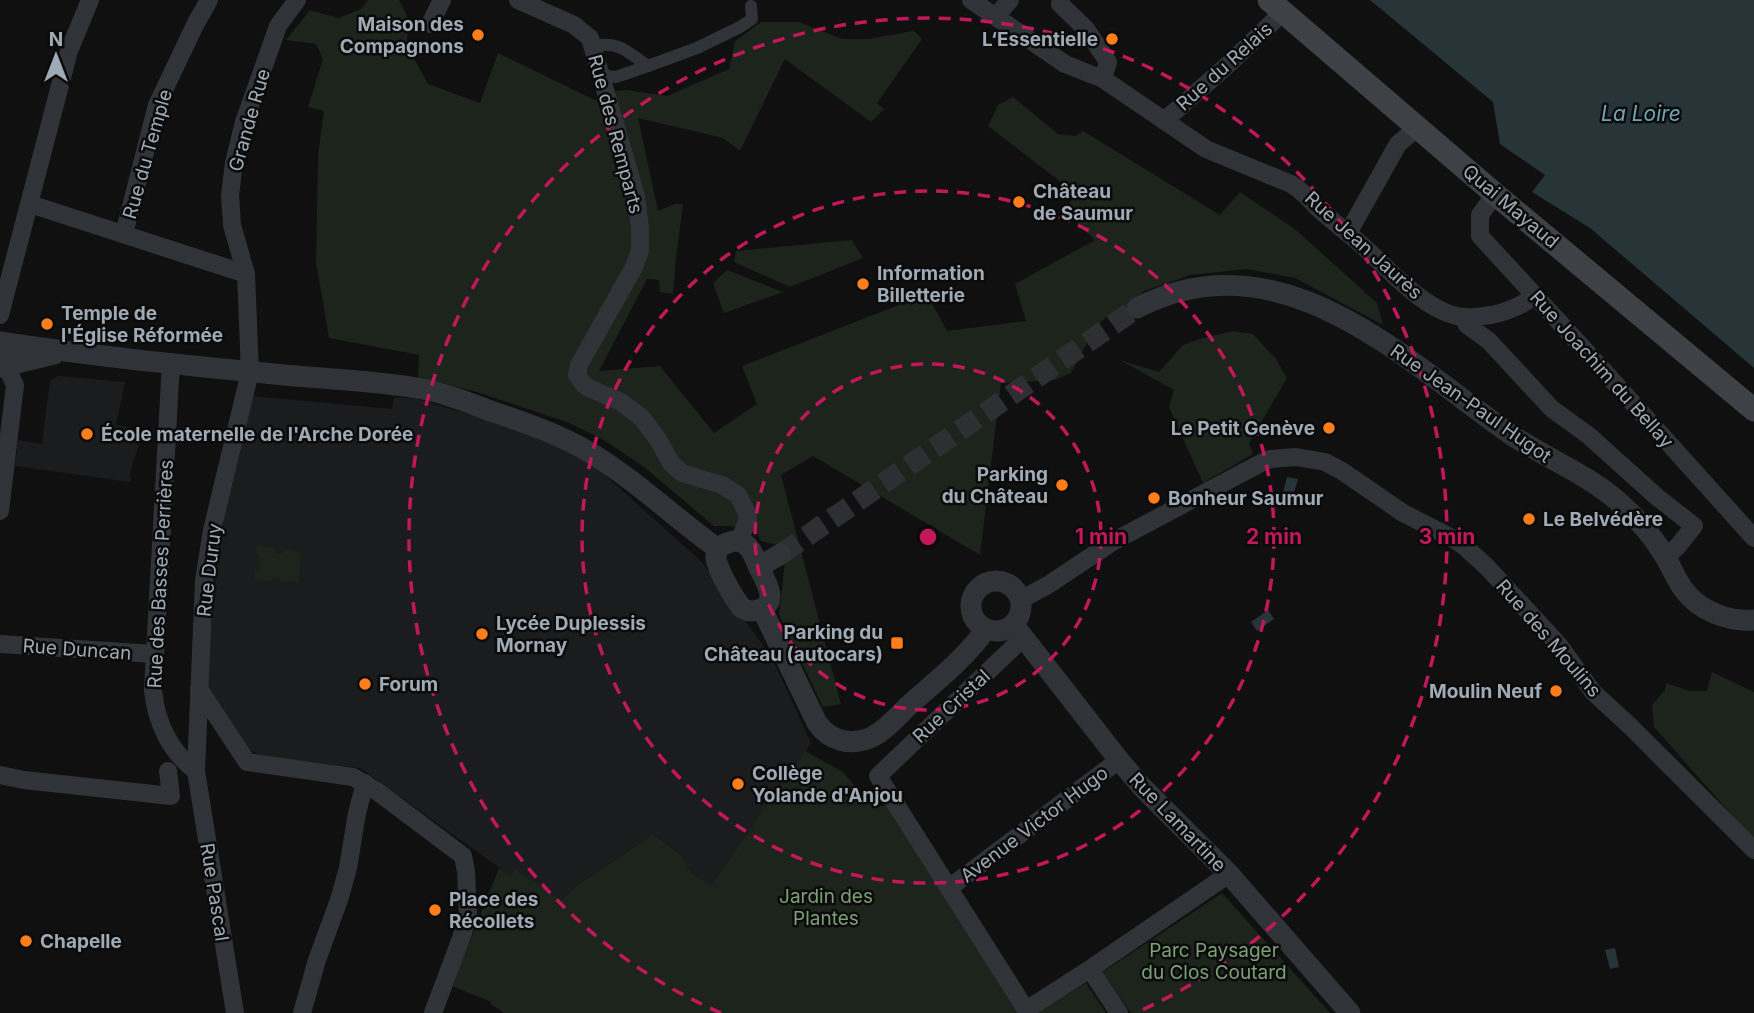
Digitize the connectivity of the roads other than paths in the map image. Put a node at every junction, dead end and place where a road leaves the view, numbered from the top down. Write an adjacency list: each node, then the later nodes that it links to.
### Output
1 (90, 0): 20 (street)
2 (209, 0): 22 (street, Rue du Temple)
3 (297, 0): 23 (street, Grande Rue)
4 (442, 0): 12 (street)
5 (518, 0): 13 (street, Rue des Remparts)
6 (971, 0): 11 (street, Rue Jean Jaurès)
7 (1010, 0): 11 (street)
8 (1061, 0): 16 (street)
9 (751, 6): 14 (street)
10 (1276, 6): 17 (street, Rue du Relais); 18 (main road, Quai Mayaud)
11 (996, 16): 16 (street, Rue Jean Jaurès)
12 (430, 24)
13 (593, 46): 14 (street); 15 (street, Rue des Remparts)
14 (648, 66): 15 (street)
15 (600, 75): 36 (street, Rue des Remparts)
16 (1103, 79): 17 (street, Rue Jean Jaurès)
17 (1164, 121): 21 (street, Rue Jean Jaurès)
18 (1417, 128): 19 (main road, Quai Mayaud); 21 (street)
19 (1495, 194): 24 (street, Rue Joachim du Bellay); 33 (main road, Quai Mayaud)
20 (30, 204): 22 (street); 26 (street)
21 (1348, 233): 27 (street, Rue Jean Jaurès)
22 (124, 234): 23 (street)
23 (246, 274): 32 (street, Grande Rue)
24 (1535, 295): 27 (street); 35 (street, Rue Joachim du Bellay)
25 (1137, 309): 39 (street, Rue Jean-Paul Hugot)
26 (0, 315)
27 (1463, 317): 39 (street, Rue Jean Jaurès)
28 (0, 342): 29 (street)
29 (63, 352): 30 (street); 31 (street)
30 (2, 362): 34 (street)
31 (171, 362): 32 (street); 47 (street, Rue des Basses Perrières)
32 (250, 372): 37 (street); 48 (street, Rue Duruy)
33 (1754, 410)
34 (0, 511)
35 (1754, 538)
36 (739, 542): 37 (street); 40 (street)
37 (718, 549): 42 (street)
38 (781, 554): 40 (street)
39 (1665, 557): 43 (street, Rue Jean-Paul Hugot)
40 (759, 567): 42 (street)
41 (1020, 600): 44 (street); 45 (street); 54 (street, Rue des Moulins)
42 (762, 609): 44 (street)
43 (1754, 620)
44 (986, 629): 45 (street)
45 (1019, 631): 49 (street, Rue Lamartine); 56 (street, Rue Cristal)
46 (0, 645): 47 (street, Rue Duncan)
47 (154, 654): 51 (street, Rue des Basses Perrières)
48 (199, 689): 51 (street, Rue Duruy); 53 (street)
49 (1119, 760): 55 (street, Rue Lamartine); 56 (street, Avenue Victor Hugo)
50 (168, 771): 52 (street)
51 (196, 771): 58 (street, Rue Pascal)
52 (0, 775)
53 (365, 783): 59 (street); 60 (street)
54 (1754, 850)
55 (1229, 874): 57 (street); 62 (street, Rue Lamartine)
56 (949, 888): 57 (street)
57 (1090, 970): 61 (street)
58 (234, 1013)
59 (302, 1013)
60 (433, 1013)
61 (1119, 1013)
62 (1350, 1013)

